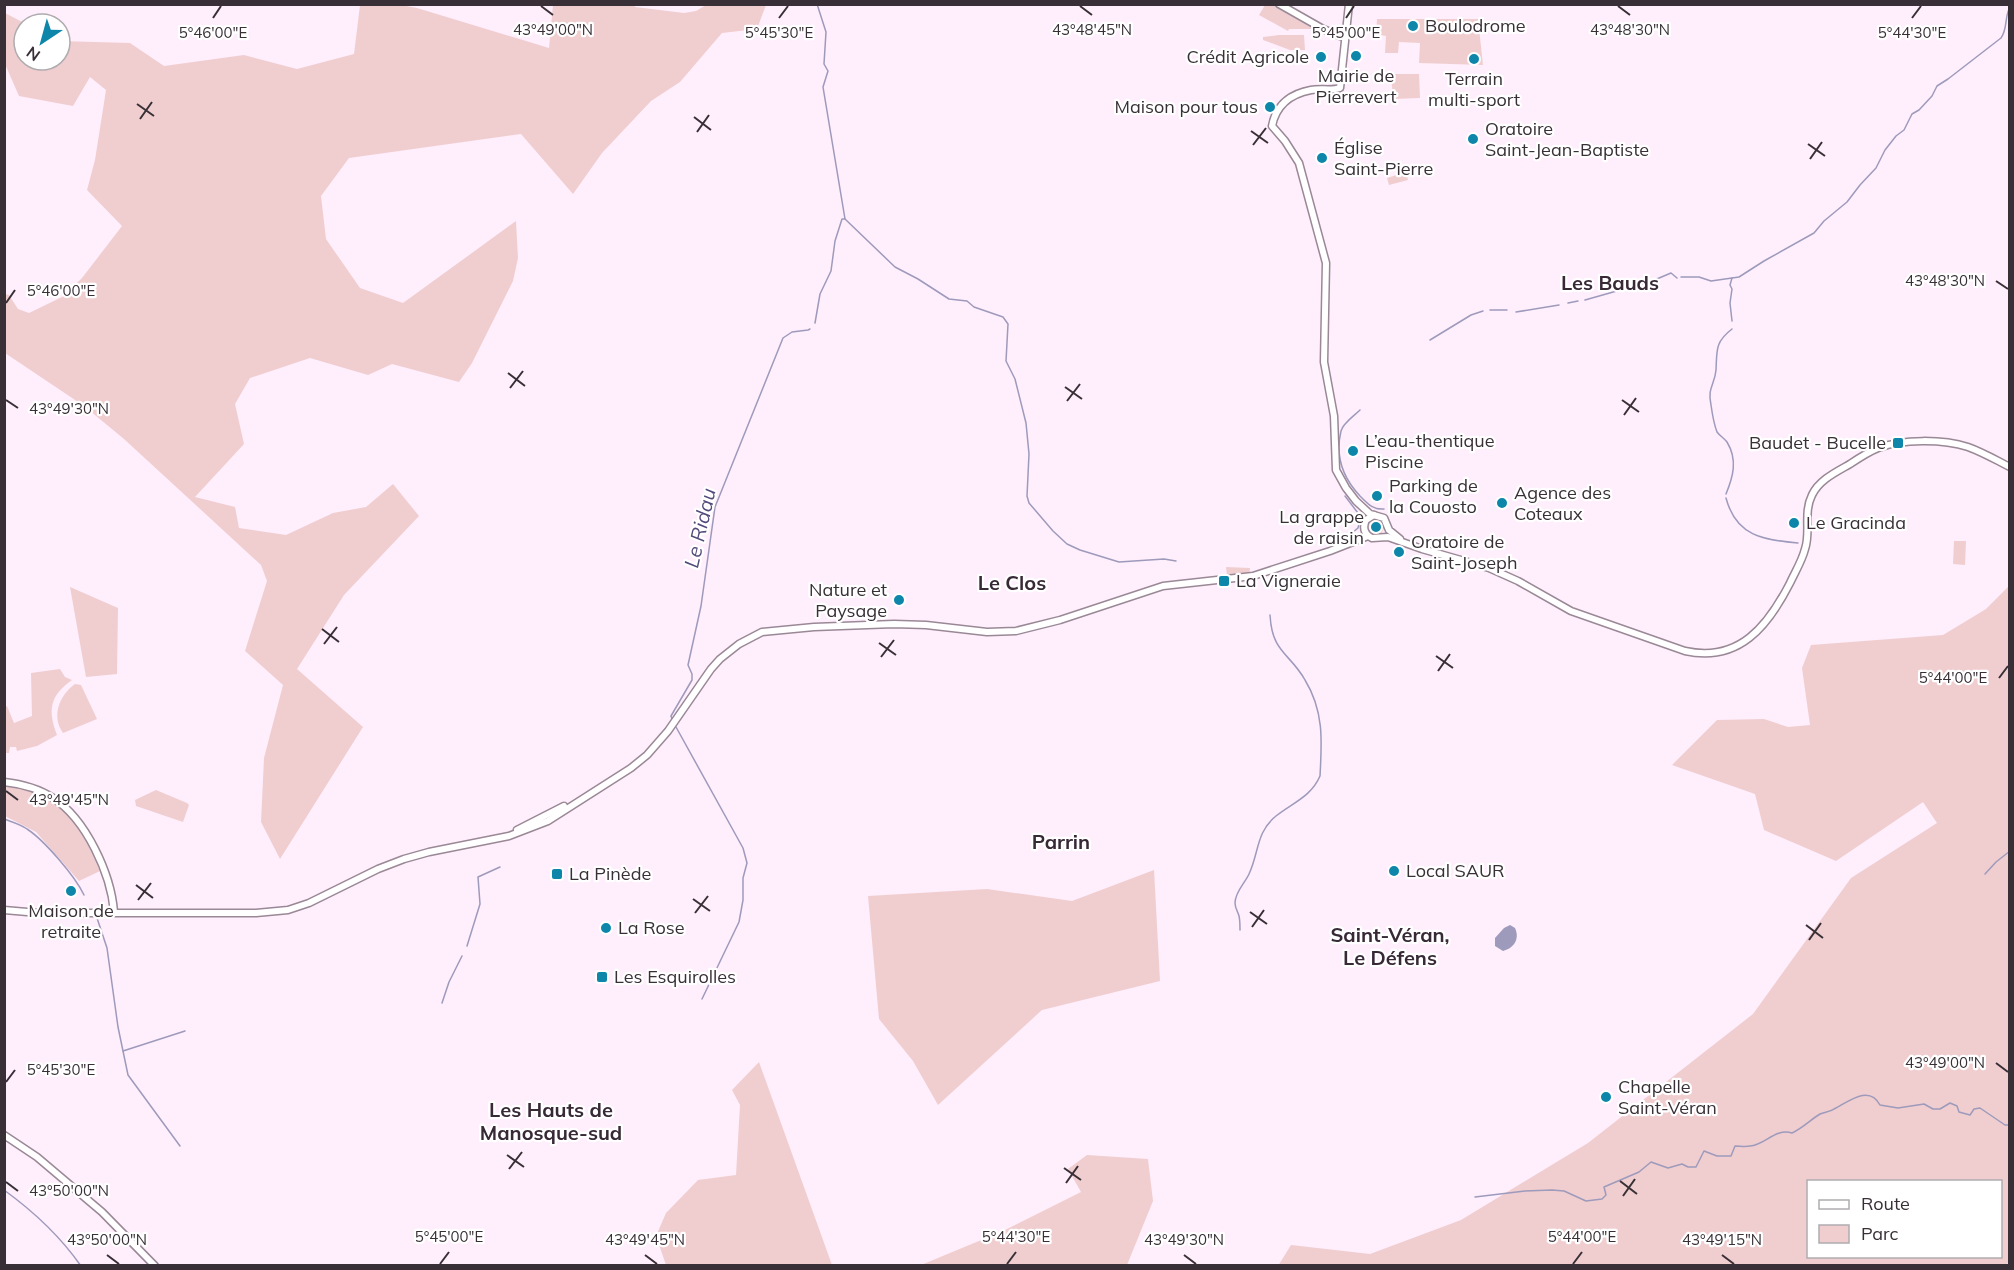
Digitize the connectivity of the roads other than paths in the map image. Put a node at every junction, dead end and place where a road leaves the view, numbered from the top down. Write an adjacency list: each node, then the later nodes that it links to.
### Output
1 (1279, 4): 3 (main road)
2 (1349, 4): 3 (main road)
3 (1345, 38): 5 (main road)
4 (2010, 467): 11 (main road)
5 (1356, 501): 6 (main road); 7 (main road)
6 (1374, 516): 7 (main road); 8 (main road)
7 (1365, 524): 9 (main road); 12 (main road)
8 (1388, 527): 10 (main road); 11 (main road)
9 (1368, 536): 10 (main road); 12 (main road)
10 (1382, 537): 11 (main road)
11 (1407, 544)
12 (1344, 545): 15 (main road)
13 (4, 782): 15 (main road)
14 (4, 910): 15 (main road)
15 (118, 910)
16 (4, 1135): 17 (main road)
17 (155, 1266)

